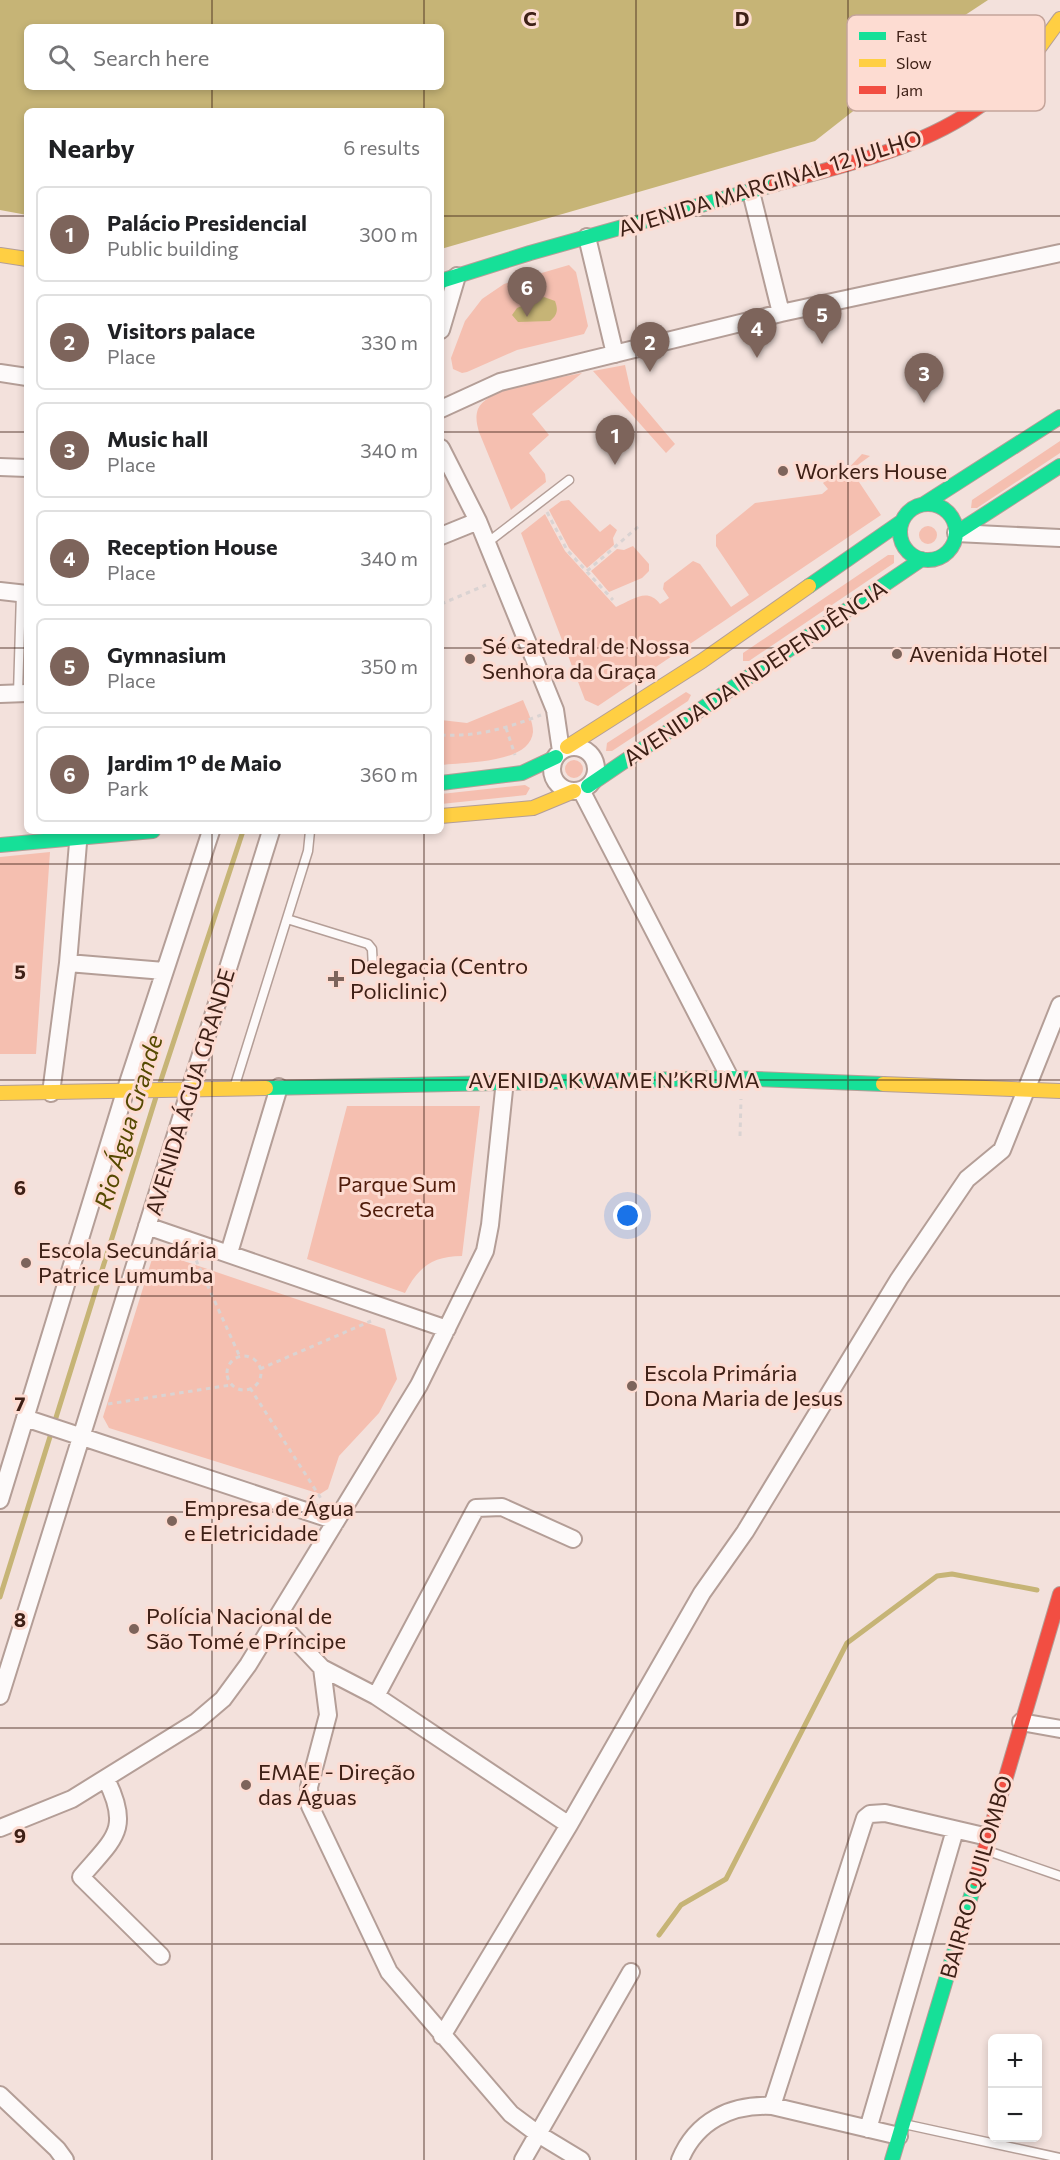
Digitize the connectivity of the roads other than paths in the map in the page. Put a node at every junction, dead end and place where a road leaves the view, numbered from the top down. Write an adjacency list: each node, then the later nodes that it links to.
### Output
1 (1060, 19): 2 (street, AVENIDA MARGINAL 12 JULHO)
2 (1045, 44)
3 (971, 111): 4 (street, AVENIDA MARGINAL 12 JULHO)
4 (751, 192): 5 (street, AVENIDA MARGINAL 12 JULHO); 11 (street)
5 (587, 237): 9 (street, AVENIDA MARGINAL 12 JULHO); 12 (street)
6 (1060, 253): 11 (street)
7 (0, 255): 8 (street)
8 (24, 259)
9 (449, 278): 10 (street)
10 (444, 310)
11 (781, 313): 12 (street)
12 (615, 354): 15 (street)
13 (0, 373): 14 (street)
14 (24, 377)
15 (444, 408)
16 (1060, 417): 22 (street)
17 (444, 454): 23 (street)
18 (1060, 466): 25 (street)
19 (0, 467): 20 (street)
20 (24, 468)
21 (569, 480): 28 (lane)
22 (924, 504): 24 (street); 25 (street)
23 (478, 520): 26 (street); 28 (street)
24 (902, 522): 29 (street); 32 (street)
25 (956, 533): 27 (street); 29 (street)
26 (444, 535)
27 (1060, 538)
28 (487, 543): 36 (street)
29 (922, 559): 34 (street, AVENIDA DA INDEPENDÊNCIA)
30 (0, 591): 31 (street)
31 (24, 593): 33 (lane)
32 (708, 669): 34 (street); 36 (street)
33 (22, 693): 35 (street)
34 (726, 693): 38 (street, AVENIDA DA INDEPENDÊNCIA)
35 (0, 694)
36 (561, 752): 37 (street); 38 (street); 38 (street)
37 (444, 783)
38 (581, 789): 39 (street, AVENIDA DA INDEPENDÊNCIA); 51 (street)
39 (444, 816)
40 (97, 834): 44 (street)
41 (210, 834): 49 (street)
42 (270, 834): 56 (street, AVENIDA ÁGUA GRANDE)
43 (310, 834): 46 (lane)
44 (78, 835): 45 (street); 47 (street)
45 (0, 845)
46 (287, 919): 48 (lane); 54 (lane)
47 (68, 963): 49 (street); 60 (street)
48 (373, 968)
49 (164, 971): 58 (street)
50 (1060, 1005): 55 (street)
51 (735, 1078): 52 (street, AVENIDA KWAME N’KRUMA); 55 (street, AVENIDA KWAME N’KRUMA)
52 (505, 1080): 53 (street, AVENIDA KWAME N’KRUMA); 63 (street)
53 (279, 1086): 54 (street, AVENIDA KWAME N’KRUMA); 62 (street)
54 (234, 1088): 56 (street, AVENIDA KWAME N’KRUMA)
55 (1024, 1089): 57 (street, AVENIDA KWAME N’KRUMA); 77 (street)
56 (191, 1090): 58 (street, AVENIDA KWAME N’KRUMA); 61 (street, AVENIDA ÁGUA GRANDE)
57 (1060, 1091)
58 (125, 1092): 60 (street, AVENIDA KWAME N’KRUMA); 64 (street)
59 (0, 1093): 60 (street, AVENIDA KWAME N’KRUMA)
60 (51, 1093)
61 (147, 1226): 62 (street); 65 (street, AVENIDA ÁGUA GRANDE)
62 (229, 1253): 63 (street)
63 (447, 1329): 67 (street)
64 (31, 1420): 65 (street); 66 (street)
65 (82, 1436): 67 (street); 72 (street, AVENIDA ÁGUA GRANDE)
66 (0, 1500)
67 (336, 1521): 70 (street)
68 (573, 1539): 73 (street)
69 (1060, 1594): 74 (street, BAIRRO QUILOMBO)
70 (275, 1618): 71 (street); 76 (street)
71 (321, 1668): 73 (street); 84 (street)
72 (0, 1696)
73 (376, 1696): 77 (street)
74 (1021, 1722): 75 (street); 80 (street, BAIRRO QUILOMBO)
75 (1060, 1729)
76 (106, 1779): 78 (street); 82 (street)
77 (569, 1825): 84 (street)
78 (0, 1828)
79 (955, 1830): 80 (street); 86 (street); 87 (street)
80 (986, 1844): 81 (lane); 88 (street, BAIRRO QUILOMBO)
81 (1060, 1876)
82 (161, 1956)
83 (631, 1972): 89 (street)
84 (442, 2036): 89 (street)
85 (0, 2095): 91 (street)
86 (772, 2106): 87 (street); 94 (street)
87 (867, 2129): 88 (street)
88 (901, 2130): 90 (lane); 95 (street, BAIRRO QUILOMBO)
89 (538, 2134): 92 (street); 93 (street)
90 (1060, 2157)
91 (65, 2160)
92 (523, 2160)
93 (580, 2160)
94 (680, 2160)
95 (892, 2160)

